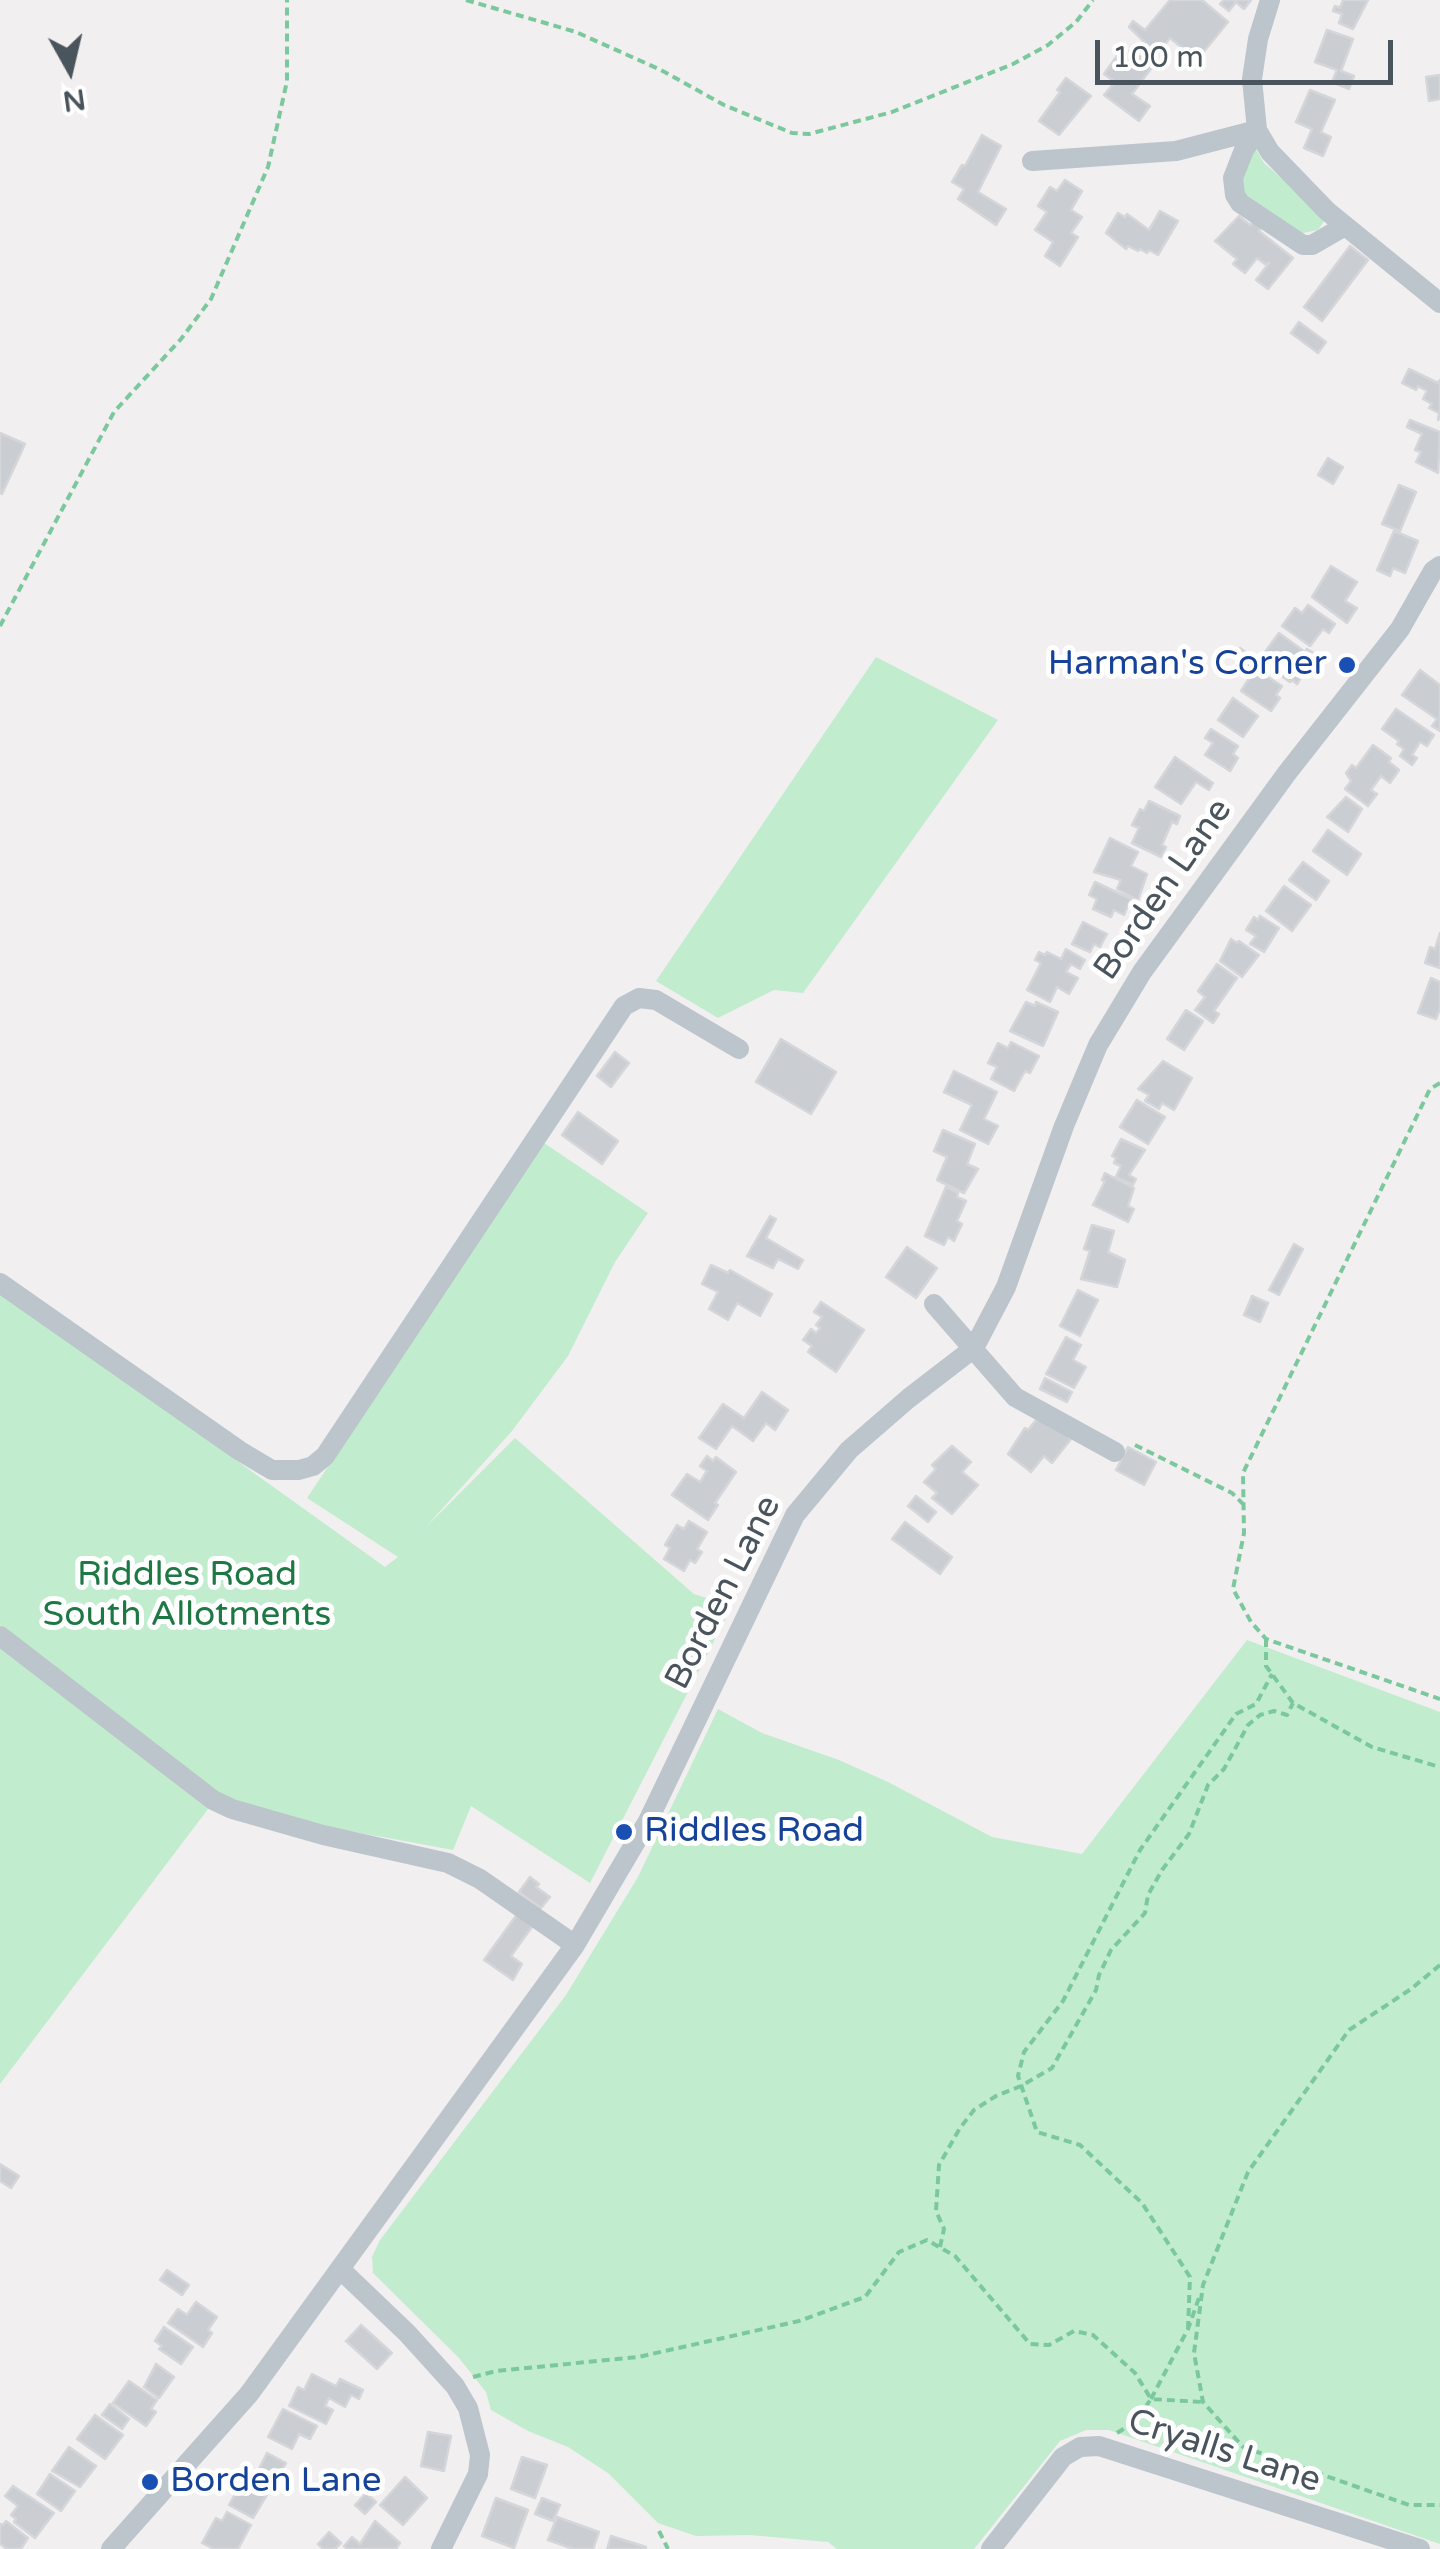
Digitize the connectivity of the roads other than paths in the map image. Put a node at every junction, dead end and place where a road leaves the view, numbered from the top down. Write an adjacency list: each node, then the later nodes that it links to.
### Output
1 (1270, 0): 2 (street)
2 (1257, 130): 3 (street); 4 (street); 4 (street)
3 (1032, 161)
4 (1345, 226): 5 (street)
5 (1440, 303)
6 (1440, 566): 10 (street, Borden Lane)
7 (739, 1049): 8 (street)
8 (0, 1284)
9 (934, 1304): 10 (street)
10 (974, 1348): 11 (street); 13 (street, Borden Lane)
11 (1114, 1452)
12 (0, 1636): 13 (street)
13 (576, 1944): 14 (street, Borden Lane)
14 (340, 2268): 15 (street, Borden Lane); 16 (street)
15 (111, 2549)
16 (442, 2549)
17 (990, 2549): 18 (street, Cryalls Lane)
18 (1420, 2549)

